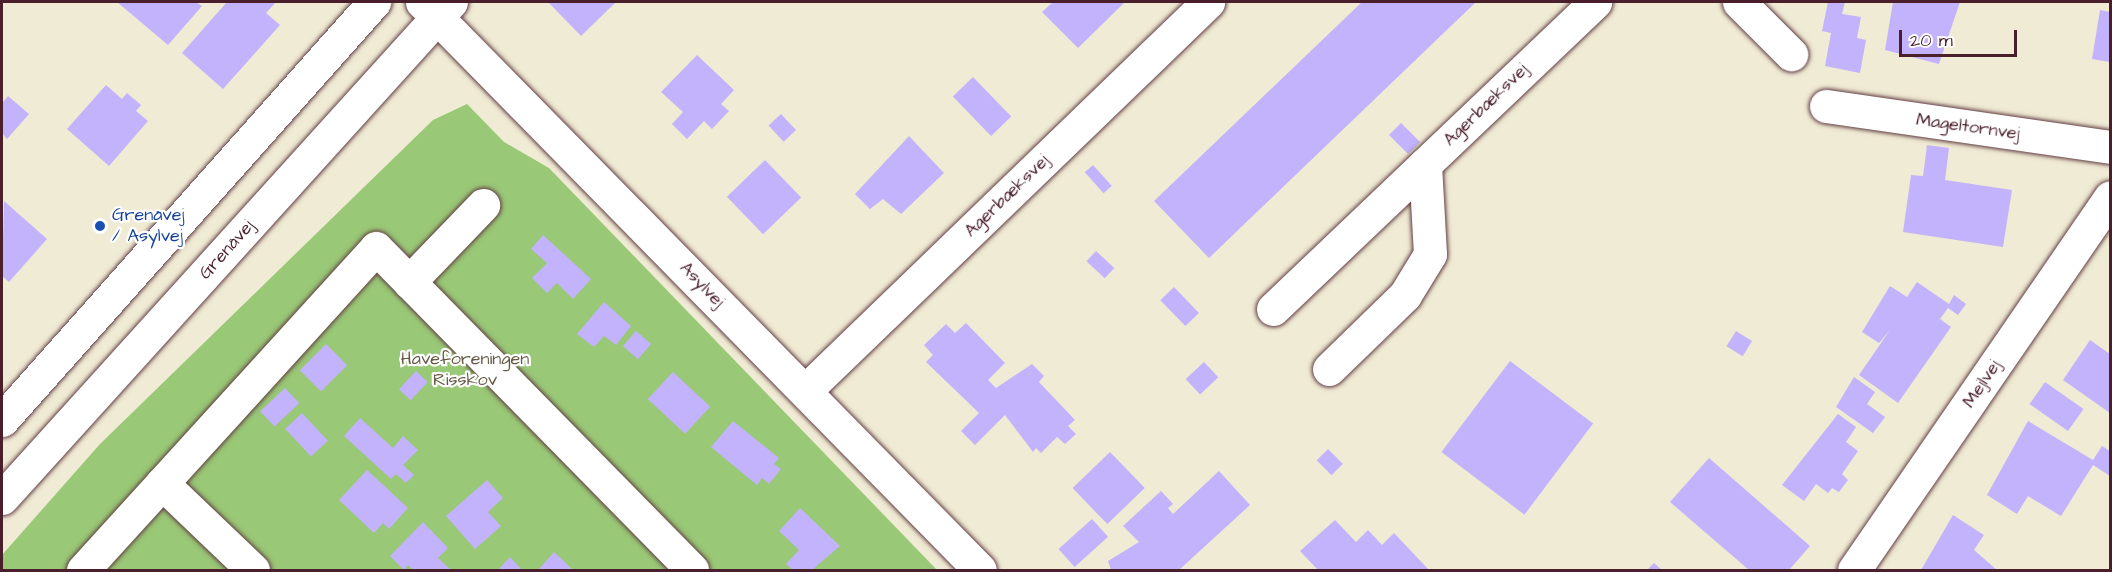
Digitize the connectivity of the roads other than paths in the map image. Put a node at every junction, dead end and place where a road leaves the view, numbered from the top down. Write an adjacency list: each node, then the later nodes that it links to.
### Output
1 (374, 2): 16 (street)
2 (1208, 2): 15 (street, Agerbæksvej)
3 (1595, 2): 9 (street, Agerbæksvej)
4 (1739, 2): 6 (street)
5 (437, 6): 15 (street, Asylvej); 18 (street, Grenåvej)
6 (1791, 54)
7 (1826, 106): 8 (street, Mageltornvej)
8 (2110, 147)
9 (1425, 164): 13 (street, Agerbæksvej); 14 (street)
10 (2110, 197): 23 (street, Mejlvej)
11 (483, 205): 12 (street)
12 (409, 282): 17 (street); 21 (street)
13 (1273, 309)
14 (1329, 369)
15 (806, 390): 22 (street, Asylvej)
16 (2, 420)
17 (162, 483): 19 (street); 20 (street)
18 (2, 498)
19 (83, 570)
20 (253, 570)
21 (692, 570)
22 (980, 570)
23 (1854, 570)

